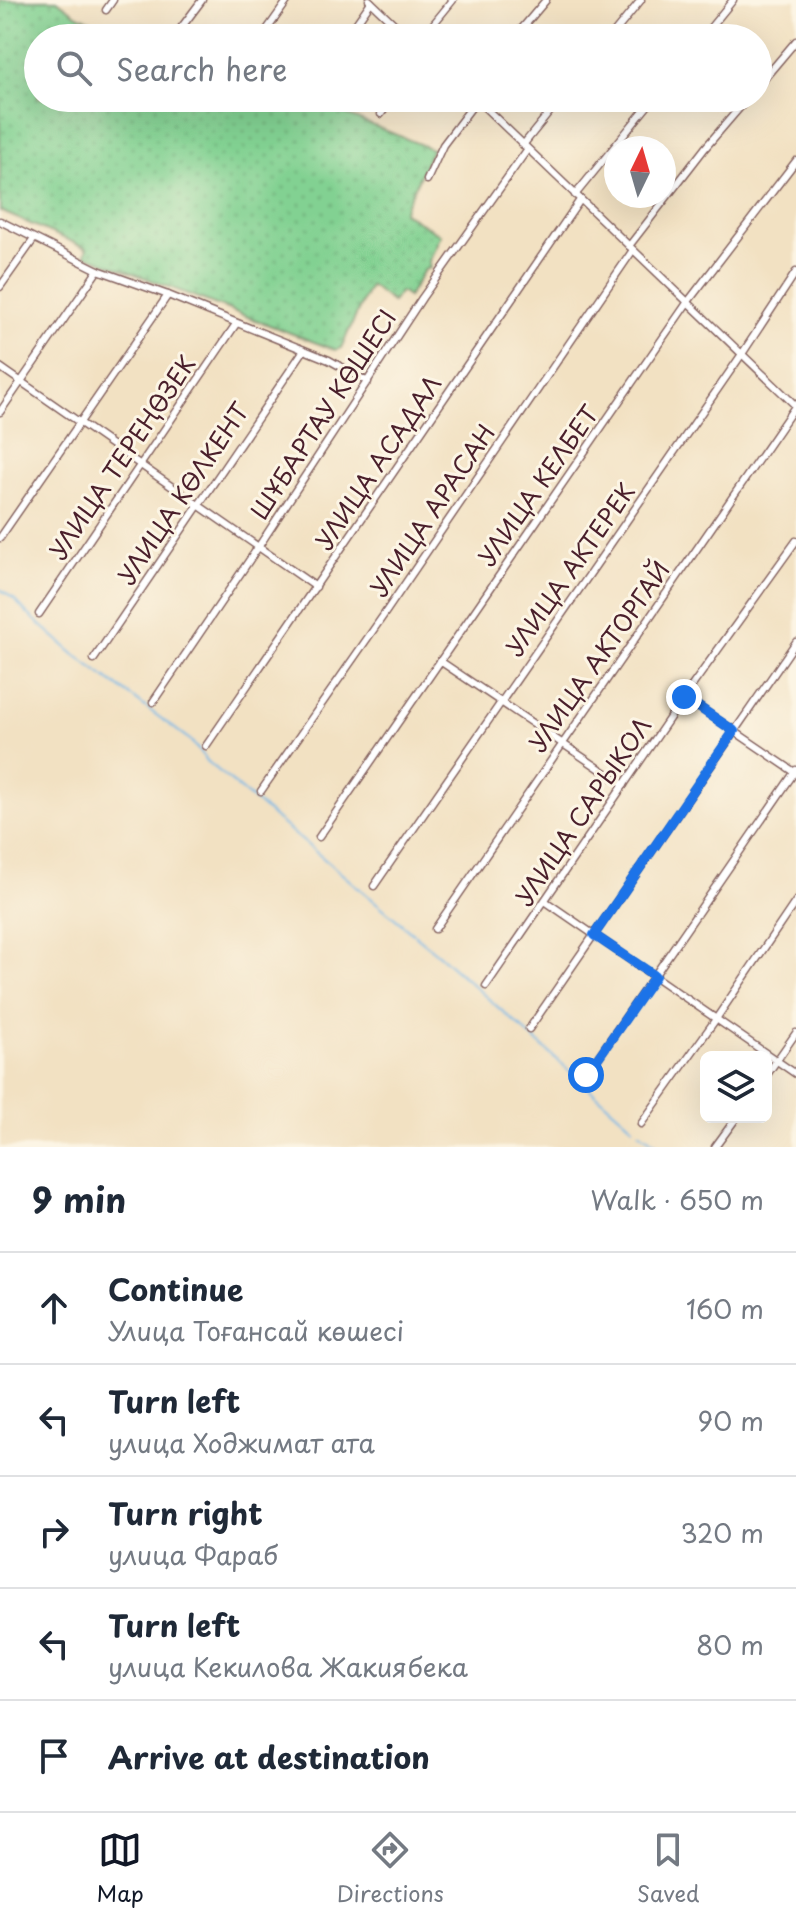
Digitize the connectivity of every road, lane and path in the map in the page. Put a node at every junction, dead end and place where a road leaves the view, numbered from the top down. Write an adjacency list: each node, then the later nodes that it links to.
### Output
1 (113, 0): 9 (street)
2 (202, 0): 10 (street)
3 (288, 0): 11 (street)
4 (453, 0): 14 (street)
5 (546, 0): 15 (street)
6 (641, 0): 16 (street)
7 (733, 0): 17 (street)
8 (370, 1): 12 (street); 13 (street)
9 (106, 10)
10 (184, 24)
11 (271, 24)
12 (355, 24)
13 (394, 24)
14 (433, 24)
15 (526, 24)
16 (621, 24)
17 (713, 24)
18 (796, 41): 19 (street)
19 (793, 51): 20 (street)
20 (772, 72)
21 (467, 112): 28 (street)
22 (489, 112): 26 (street)
23 (551, 112): 26 (street, ШҰБАРТАУ КӨШЕСІ)
24 (643, 112): 29 (street, УЛИЦА АСАДАЛ)
25 (736, 112): 32 (street, УЛИЦА АРАСАН)
26 (525, 148): 29 (street); 43 (street, ШҰБАРТАУ КӨШЕСІ)
27 (796, 161): 37 (street, УЛИЦА КЕЛБЕТ)
28 (427, 180)
29 (578, 198): 32 (street); 52 (street, УЛИЦА АСАДАЛ)
30 (0, 221): 31 (street)
31 (34, 239): 33 (street); 35 (street)
32 (631, 248): 37 (street); 65 (street, УЛИЦА АРАСАН)
33 (98, 270): 36 (street); 42 (street)
34 (796, 272): 40 (street, УЛИЦА АКТЕРЕК)
35 (0, 287)
36 (168, 295): 38 (street); 46 (street)
37 (687, 303): 40 (street); 56 (street, УЛИЦА КЕЛБЕТ)
38 (236, 324): 39 (street); 47 (street, УЛИЦА ТЕРЕҢӨЗЕК)
39 (304, 350): 43 (street); 48 (street, УЛИЦА КӨЛКЕНТ)
40 (742, 354): 44 (street); 59 (street, УЛИЦА АКТЕРЕК)
41 (0, 367): 42 (street)
42 (22, 382): 45 (street); 46 (street)
43 (368, 382): 51 (street, ШҰБАРТАУ КӨШЕСІ)
44 (796, 406): 61 (street, УЛИЦА АКТОРГАЙ)
45 (0, 412)
46 (80, 422): 47 (street); 49 (street)
47 (141, 464): 48 (street); 53 (street, УЛИЦА ТЕРЕҢӨЗЕК)
48 (199, 505): 51 (street); 55 (street, УЛИЦА КӨЛКЕНТ)
49 (0, 538)
50 (796, 541): 57 (street, УЛИЦА САРЫКОЛ)
51 (259, 546): 52 (street); 58 (street, ШҰБАРТАУ КӨШЕСІ)
52 (316, 587): 62 (street, УЛИЦА АСАДАЛ)
53 (39, 614)
54 (796, 642): 60 (street)
55 (94, 659)
56 (440, 661): 59 (street); 66 (street, УЛИЦА КЕЛБЕТ)
57 (684, 697): 60 (street); 64 (street, УЛИЦА САРЫКОЛ)
58 (153, 702)
59 (501, 702): 61 (street); 67 (street, УЛИЦА АКТЕРЕК)
60 (734, 731): 63 (street); 71 (street)
61 (562, 742): 64 (street); 70 (street, УЛИЦА АКТОРГАЙ)
62 (206, 746)
63 (796, 772): 72 (street)
64 (624, 785): 68 (street, УЛИЦА САРЫКОЛ)
65 (261, 791)
66 (319, 837)
67 (374, 886)
68 (545, 901): 71 (street); 73 (street, УЛИЦА САРЫКОЛ)
69 (796, 901): 74 (street)
70 (435, 929)
71 (594, 935): 72 (street); 75 (street)
72 (655, 976): 74 (street); 80 (street)
73 (486, 986)
74 (716, 1019): 77 (street); 82 (street)
75 (529, 1029)
76 (796, 1033): 77 (street)
77 (777, 1061): 78 (street); 79 (street)
78 (772, 1068)
79 (796, 1074)
80 (586, 1075)
81 (733, 1123): 83 (street)
82 (641, 1124)
83 (715, 1147)

